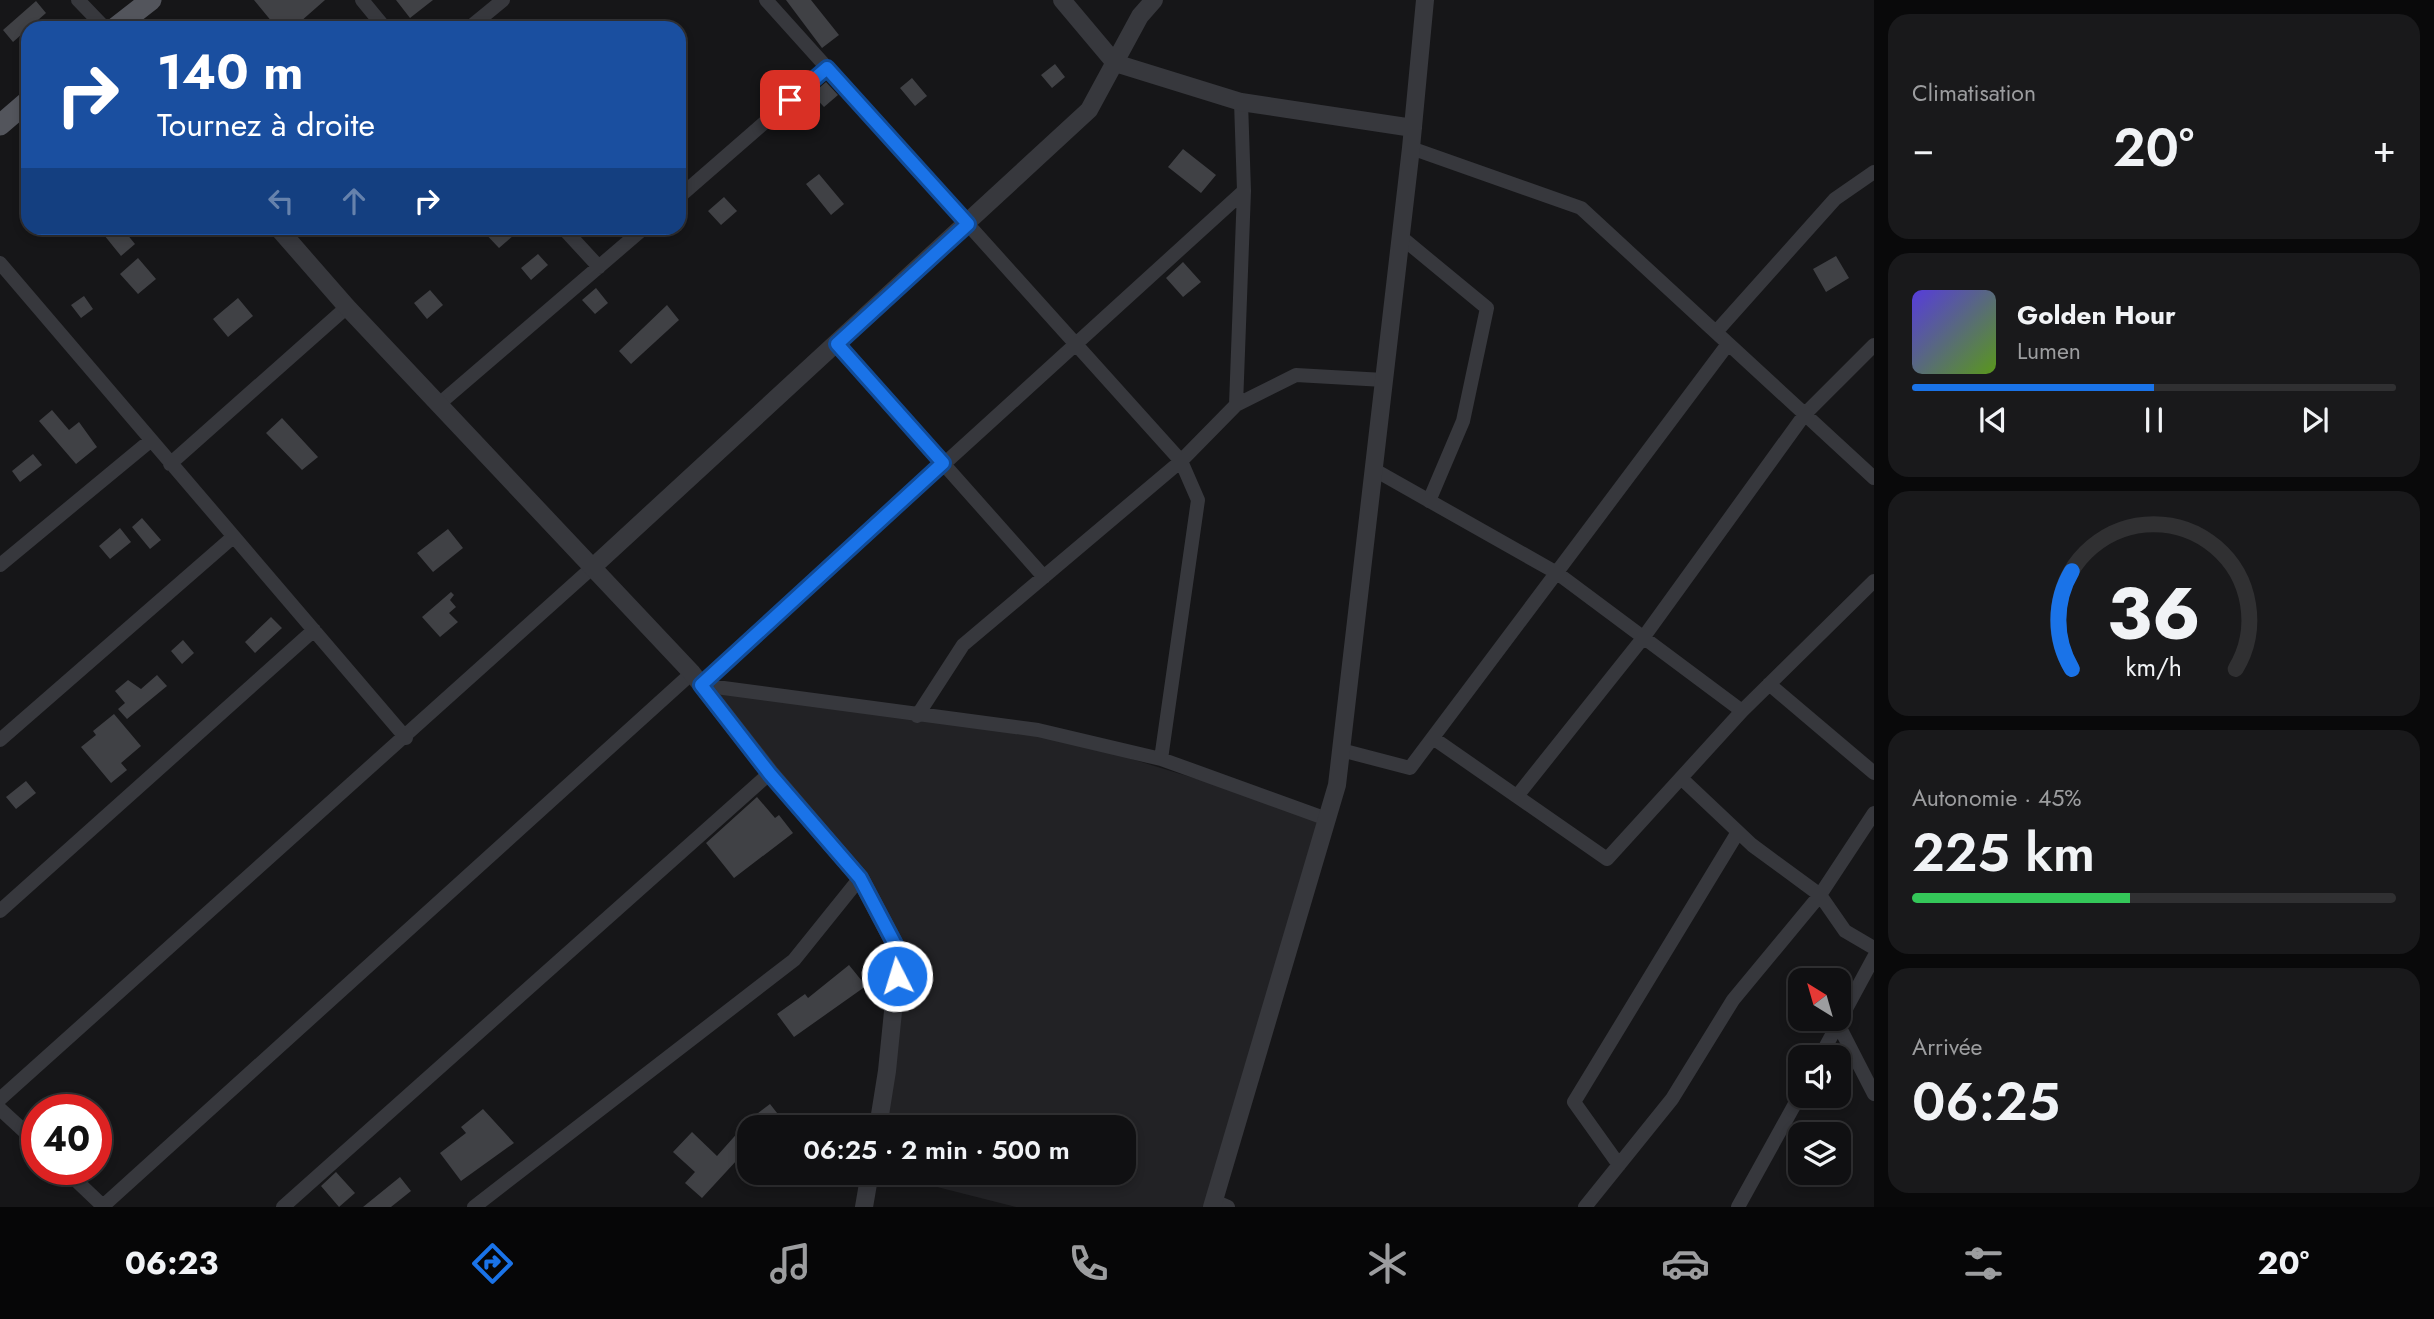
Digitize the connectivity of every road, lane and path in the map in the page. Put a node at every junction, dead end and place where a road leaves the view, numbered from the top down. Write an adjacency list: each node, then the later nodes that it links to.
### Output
1 (78, 0): 9 (street)
2 (151, 0): 10 (main road)
3 (362, 0): 11 (street)
4 (502, 0): 12 (street)
5 (766, 0): 14 (street)
6 (1062, 0): 13 (street)
7 (1153, 0): 13 (street)
8 (1425, 0): 18 (street)
9 (98, 21)
10 (124, 21)
11 (379, 21)
12 (477, 21)
13 (1115, 63): 15 (street); 23 (street)
14 (827, 68): 21 (street); 23 (street)
15 (1241, 102): 18 (street); 22 (street)
16 (21, 107): 17 (main road)
17 (0, 125)
18 (1413, 128): 19 (street)
19 (1411, 148): 27 (street); 31 (street)
20 (1874, 172): 31 (street)
21 (686, 191)
22 (1244, 191): 34 (street); 38 (street)
23 (968, 224): 32 (street); 34 (street)
24 (284, 235): 30 (street)
25 (569, 235): 29 (street)
26 (636, 235): 29 (street)
27 (1401, 237): 36 (street); 46 (street)
28 (0, 263): 40 (street)
29 (599, 267): 37 (street)
30 (347, 307): 37 (street); 43 (street)
31 (1716, 332): 33 (street)
32 (837, 344): 42 (street); 49 (street)
33 (1728, 344): 39 (street); 50 (street)
34 (1077, 345): 41 (street); 42 (street)
35 (1874, 345): 39 (street)
36 (1384, 380): 38 (street); 44 (street)
37 (439, 404): 49 (street)
38 (1236, 405): 41 (street)
39 (1805, 414): 45 (street); 54 (street)
40 (150, 441): 43 (street); 48 (street)
41 (1181, 461): 51 (street); 63 (street)
42 (943, 463): 51 (street); 55 (street)
43 (170, 464): 47 (street)
44 (1373, 469): 46 (street); 62 (street)
45 (1874, 478)
46 (1429, 501): 50 (street)
47 (233, 537): 53 (street); 61 (street)
48 (0, 565)
49 (594, 566): 55 (street); 60 (street)
50 (1557, 573): 54 (street); 59 (street)
51 (1044, 577): 58 (street)
52 (1874, 581): 56 (street)
53 (314, 631): 60 (street); 73 (street)
54 (1643, 638): 57 (street); 67 (street)
55 (697, 679): 58 (street); 65 (street); 88 (street)
56 (1769, 684): 57 (street); 64 (street)
57 (1742, 712): 66 (street)
58 (916, 716): 63 (street)
59 (1433, 737): 62 (street); 67 (street)
60 (406, 738): 79 (street)
61 (0, 740)
62 (1340, 750): 69 (street)
63 (1161, 759): 69 (street)
64 (1874, 773)
65 (770, 774): 71 (street); 89 (street)
66 (1681, 778): 67 (street); 70 (street)
67 (1517, 796)
68 (1874, 813): 72 (street)
69 (1327, 819): 87 (street)
70 (1738, 832): 72 (street); 84 (street)
71 (860, 878): 82 (street); 90 (street)
72 (1821, 895): 74 (street); 84 (street)
73 (0, 911)
74 (1874, 948)
75 (1874, 957): 76 (street)
76 (1852, 998)
77 (1842, 1031): 78 (street)
78 (1874, 1094)
79 (0, 1098)
80 (1793, 1108): 93 (street)
81 (0, 1109): 83 (street)
82 (879, 1115)
83 (21, 1128)
84 (1619, 1165): 92 (street)
85 (81, 1185): 88 (street)
86 (868, 1185): 91 (street)
87 (1218, 1205)
88 (104, 1207)
89 (283, 1207)
90 (474, 1207)
91 (864, 1207)
92 (1585, 1207)
93 (1738, 1207)

